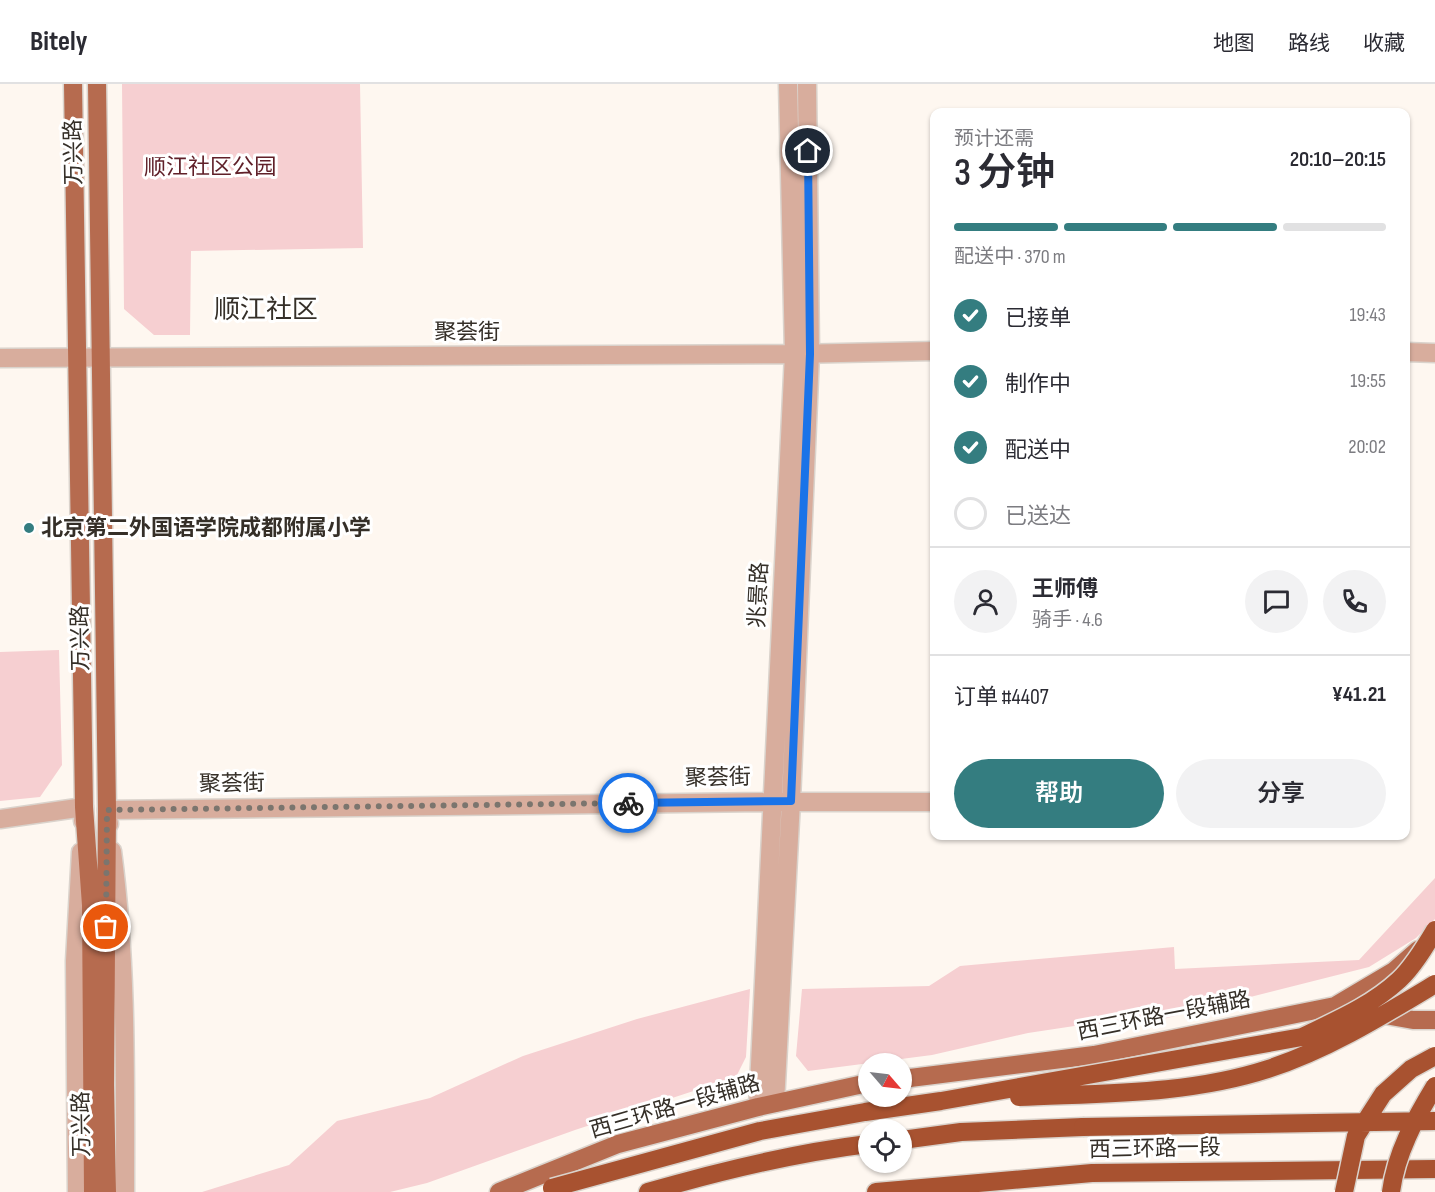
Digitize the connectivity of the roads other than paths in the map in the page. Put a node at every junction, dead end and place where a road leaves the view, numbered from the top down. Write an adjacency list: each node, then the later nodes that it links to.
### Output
1 (73, 84): 11 (main road)
2 (97, 84): 9 (main road, 万兴路)
3 (788, 84): 8 (street, 兆景路)
4 (807, 84): 8 (street, 兆景路)
5 (930, 351): 8 (street, 聚荟街)
6 (1410, 352): 7 (street)
7 (1435, 353)
8 (802, 354): 9 (street, 聚荟街); 12 (street, 兆景路)
9 (102, 357): 11 (street, 聚荟街); 15 (main road, 万兴路)
10 (0, 358): 11 (street, 聚荟街)
11 (77, 358): 14 (main road)
12 (782, 802): 13 (street, 聚荟街); 15 (street, 聚荟街); 28 (street, 兆景路)
13 (930, 802)
14 (84, 807): 16 (street); 24 (main road); 34 (street)
15 (107, 810): 24 (main road, 万兴路); 37 (street)
16 (0, 819)
17 (1435, 930): 27 (highway, bridge)
18 (1435, 936): 20 (main road)
19 (1435, 984): 27 (highway, bridge)
20 (1335, 1006): 21 (main road, 西三环路一段辅路); 23 (main road, 西三环路一段辅路)
21 (1435, 1020)
22 (1435, 1056): 41 (highway, bridge)
23 (912, 1078)
24 (98, 1084): 35 (main road); 36 (main road, 万兴路)
25 (858, 1085): 28 (main road, 西三环路一段辅路)
26 (1435, 1086): 42 (highway, bridge)
27 (942, 1101): 33 (highway, bridge)
28 (767, 1105): 38 (main road, 西三环路一段辅路)
29 (1435, 1121): 30 (highway, 西三环路一段, bridge)
30 (912, 1139)
31 (858, 1145): 39 (highway)
32 (1435, 1169): 40 (highway, 西三环路一段, bridge)
33 (547, 1190)
34 (77, 1192)
35 (93, 1192)
36 (107, 1192)
37 (125, 1192)
38 (499, 1192)
39 (648, 1192)
40 (876, 1192)
41 (1344, 1192)
42 (1391, 1192)

